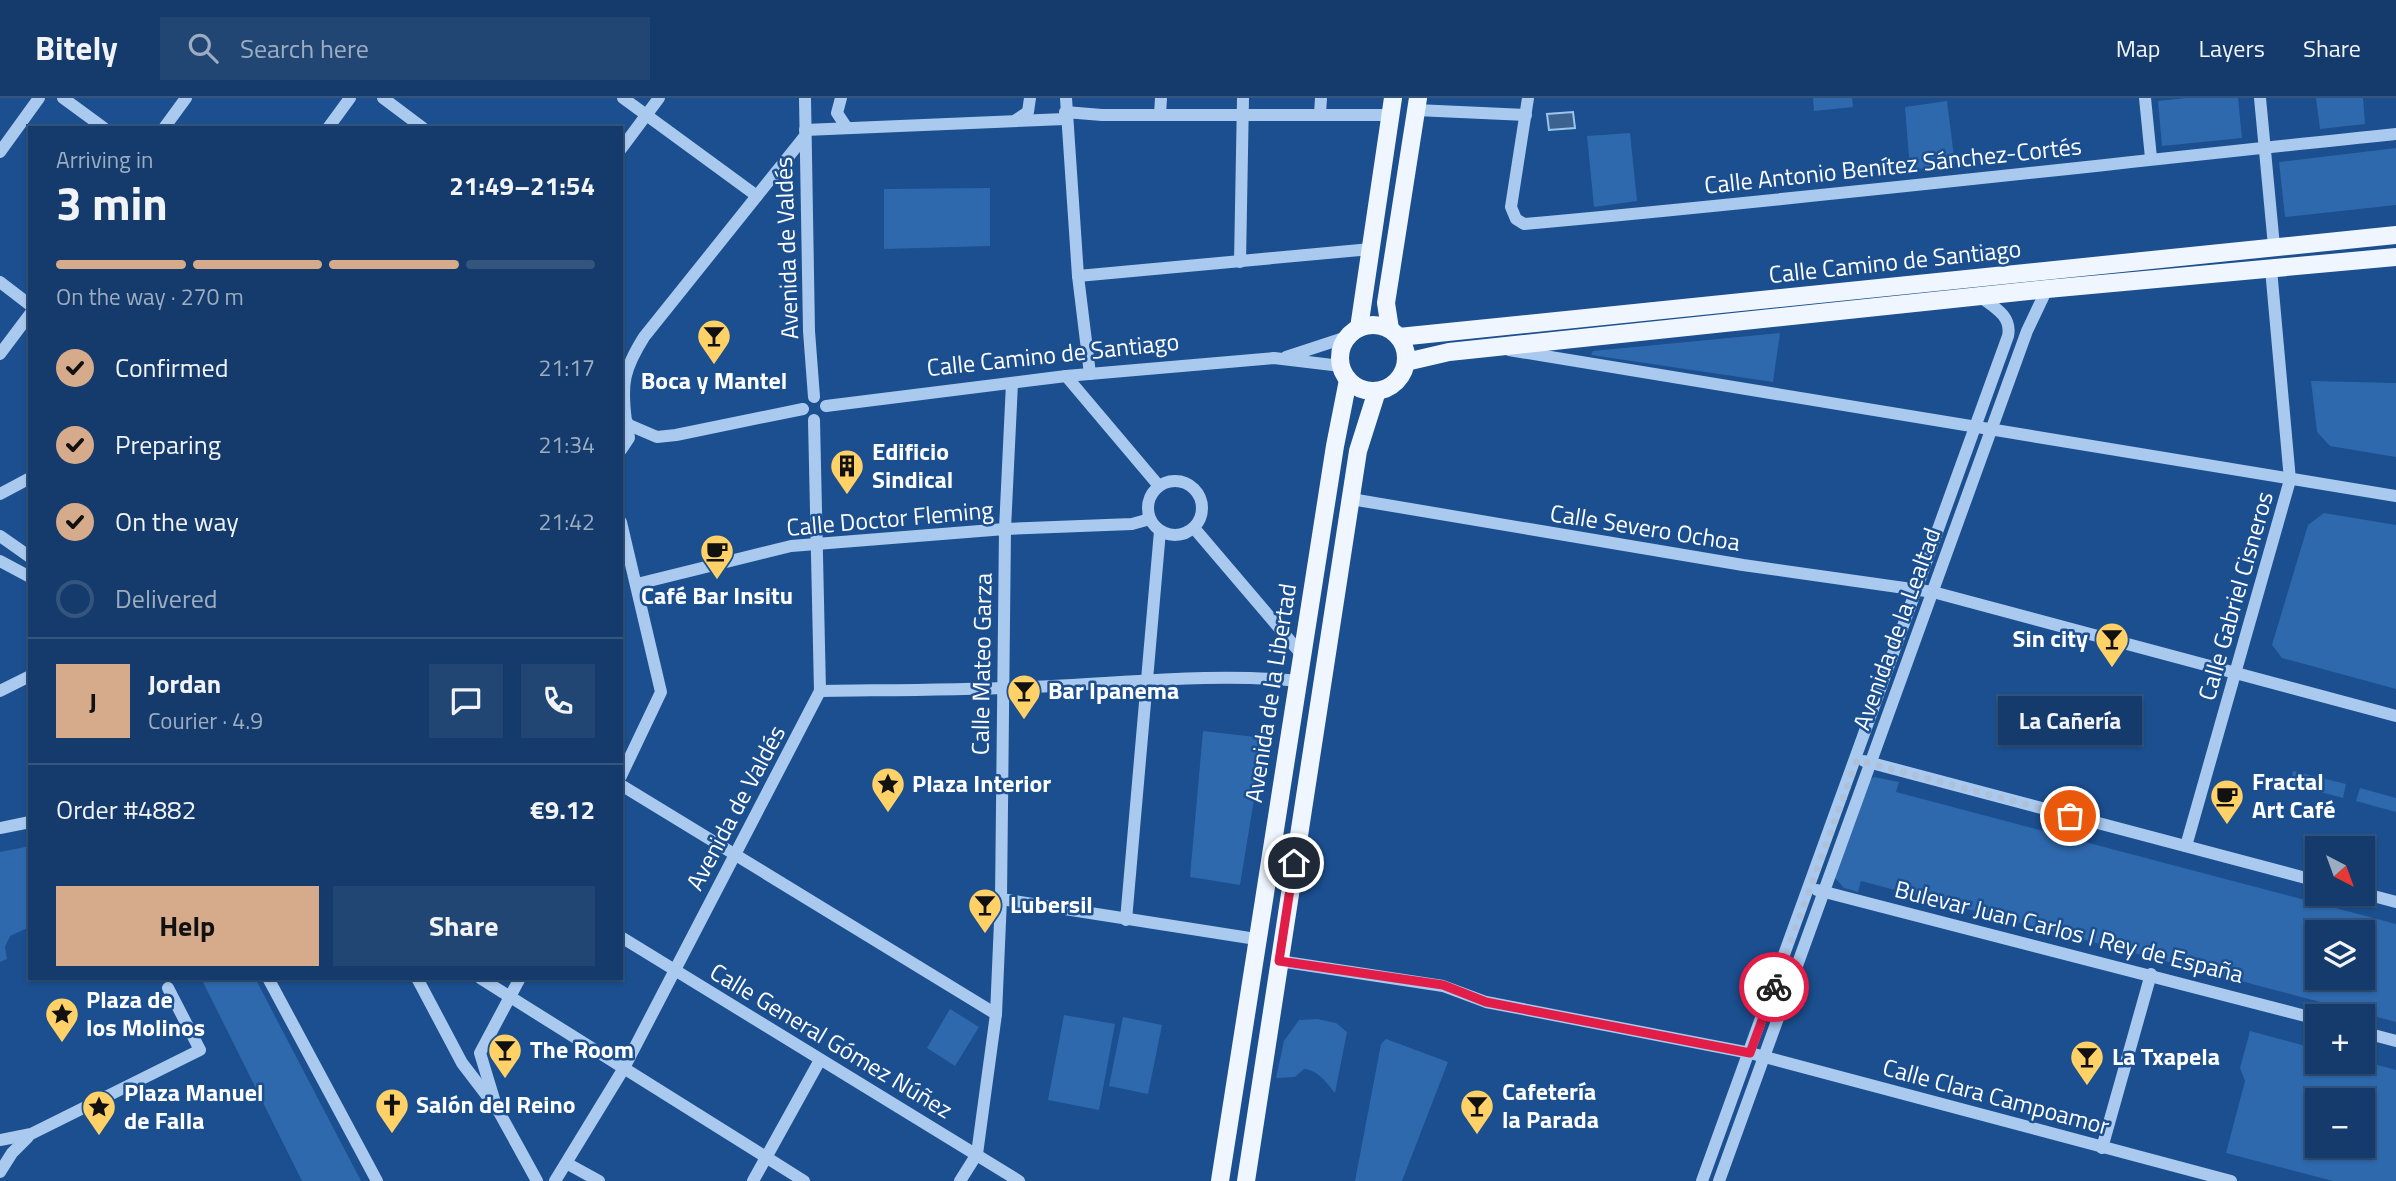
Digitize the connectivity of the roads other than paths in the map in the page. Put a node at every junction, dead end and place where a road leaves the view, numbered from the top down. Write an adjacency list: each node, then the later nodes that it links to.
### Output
1 (39, 98): 36 (street)
2 (63, 98): 27 (street)
3 (186, 98): 28 (street)
4 (350, 98): 29 (street)
5 (383, 98): 30 (street)
6 (623, 98): 21 (street)
7 (659, 98): 21 (street)
8 (805, 98): 32 (street, Avenida de Valdés)
9 (841, 98): 31 (street)
10 (1030, 98): 26 (street)
11 (1066, 98): 25 (street)
12 (1161, 98): 22 (street)
13 (1243, 98): 23 (street)
14 (1321, 98): 20 (street)
15 (1528, 98): 24 (street)
16 (2145, 98): 37 (street)
17 (2260, 98): 35 (street)
18 (1417, 104): 24 (street); 52 (main road)
19 (1392, 106): 20 (street); 41 (main road)
20 (1320, 114): 23 (street)
21 (646, 115): 34 (street); 38 (street)
22 (1160, 115): 23 (street); 25 (street)
23 (1242, 115): 43 (street)
24 (1526, 115): 37 (street, Calle Antonio Benítez Sánchez-Cortés)
25 (1065, 116): 26 (street); 45 (street)
26 (1015, 120): 31 (street)
27 (101, 126)
28 (165, 126)
29 (329, 126)
30 (420, 126)
31 (847, 128): 32 (street)
32 (805, 133): 38 (street); 62 (street, Avenida de Valdés)
33 (2396, 134): 35 (street, Calle Antonio Benítez Sánchez-Cortés)
34 (623, 146)
35 (2265, 147): 37 (street, Calle Antonio Benítez Sánchez-Cortés); 40 (street)
36 (0, 152)
37 (2151, 158)
38 (757, 196): 66 (street)
39 (2396, 235): 40 (main road, Calle Camino de Santiago)
40 (2274, 246): 52 (main road, Calle Camino de Santiago)
41 (1371, 249): 43 (street); 51 (main road)
42 (2396, 257): 44 (main road, Calle Camino de Santiago)
43 (1240, 262): 45 (street)
44 (2271, 269): 47 (main road, Calle Camino de Santiago); 71 (street, Calle Gabriel Cisneros)
45 (1077, 276): 58 (street)
46 (0, 282): 49 (street)
47 (2047, 289): 48 (main road, Calle Camino de Santiago); 68 (street, Avenida de la Lealtad)
48 (1982, 299): 53 (main road, Calle Camino de Santiago); 67 (street, Avenida de la Lealtad)
49 (28, 303)
50 (28, 316): 54 (street)
51 (1353, 332): 52 (main road); 55 (street, Calle Camino de Santiago); 57 (main road)
52 (1394, 333): 56 (main road)
53 (1495, 348): 56 (main road, Calle Camino de Santiago); 67 (street)
54 (0, 354)
55 (1286, 357): 57 (street, Calle Camino de Santiago); 58 (street, Calle Camino de Santiago)
56 (1406, 362): 61 (main road)
57 (1345, 373): 61 (main road); 89 (main road, Avenida de la Libertad)
58 (1090, 374): 59 (street, Calle Camino de Santiago)
59 (1066, 376): 60 (street, Calle Camino de Santiago); 72 (street)
60 (1012, 383): 63 (street, Calle Camino de Santiago); 78 (street, Calle Mateo Garza)
61 (1377, 391): 75 (main road, Avenida de la Libertad)
62 (814, 397): 63 (street); 64 (street)
63 (826, 406): 65 (street)
64 (803, 409): 65 (street); 66 (street)
65 (814, 420): 82 (street, Avenida de Valdés)
66 (625, 421): 69 (street)
67 (1977, 427): 68 (street); 87 (street, Avenida de la Lealtad)
68 (1992, 429): 71 (street); 88 (street, Avenida de la Lealtad)
69 (623, 447)
70 (28, 479): 73 (street)
71 (2290, 480): 74 (street); 90 (street, Calle Gabriel Cisneros)
72 (1159, 486): 76 (street); 77 (street)
73 (0, 494)
74 (2396, 496)
75 (1350, 499): 87 (street, Calle Severo Ochoa); 115 (main road, Avenida de la Libertad)
76 (1150, 519): 78 (street, Calle Doctor Fleming); 80 (street)
77 (1194, 528): 80 (street); 89 (street)
78 (1005, 529): 82 (street, Calle Doctor Fleming); 94 (street, Calle Mateo Garza)
79 (623, 530): 86 (street)
80 (1160, 531): 92 (street)
81 (0, 536): 83 (street)
82 (819, 544): 86 (street, Calle Doctor Fleming); 96 (street, Avenida de Valdés)
83 (28, 556)
84 (0, 561): 85 (street)
85 (28, 576)
86 (637, 584): 100 (street)
87 (1918, 589): 88 (street, Calle Severo Ochoa); 98 (street, Avenida de la Lealtad)
88 (1933, 592): 90 (street, Calle Severo Ochoa); 99 (street, Avenida de la Lealtad)
89 (1303, 656): 93 (main road, Avenida de la Libertad)
90 (2234, 674): 97 (street, Calle Severo Ochoa); 104 (street, Calle Gabriel Cisneros)
91 (28, 678): 95 (street)
92 (1147, 680): 93 (street); 94 (street); 112 (street)
93 (1299, 681): 114 (main road, Avenida de la Libertad)
94 (1002, 687): 96 (street); 110 (street, Calle Mateo Garza)
95 (0, 691)
96 (820, 691): 105 (street, Avenida de Valdés)
97 (2396, 716)
98 (1857, 760): 99 (street); 107 (street, Avenida de la Lealtad)
99 (1871, 763): 104 (street); 108 (street, Avenida de la Lealtad)
100 (623, 772)
101 (623, 786): 105 (street)
102 (28, 822): 103 (street)
103 (0, 828)
104 (2186, 846): 106 (street)
105 (733, 856): 116 (street, Avenida de Valdés); 124 (street)
106 (2305, 878)
107 (1810, 888): 108 (street, Bulevar Juan Carlos I Rey de España); 128 (street, Avenida de la Lealtad)
108 (1824, 891): 117 (street, Bulevar Juan Carlos I Rey de España); 129 (street, Avenida de la Lealtad)
109 (2375, 896): 111 (street)
110 (1001, 899): 112 (street); 124 (street, Calle Mateo Garza)
111 (2396, 902)
112 (1126, 920): 114 (street)
113 (623, 938): 116 (street, Calle General Gómez Núñez)
114 (1256, 939): 148 (main road, Avenida de la Libertad)
115 (1279, 961): 128 (street); 149 (main road, Avenida de la Libertad)
116 (675, 971): 130 (street, Calle General Gómez Núñez); 131 (street, Avenida de Valdés)
117 (2151, 974): 125 (street, Bulevar Juan Carlos I Rey de España); 135 (street)
118 (269, 980): 140 (street)
119 (418, 980): 132 (street)
120 (484, 980): 123 (street)
121 (519, 980): 123 (street)
122 (168, 988): 133 (street)
123 (510, 995): 131 (street); 132 (street)
124 (996, 1014): 136 (street, Calle Mateo Garza)
125 (2305, 1016)
126 (2375, 1035): 127 (street)
127 (2396, 1041)
128 (1750, 1053): 129 (street, Calle Clara Campoamor); 150 (street, Avenida de la Lealtad)
129 (1764, 1057): 135 (street, Calle Clara Campoamor); 151 (street, Avenida de la Lealtad)
130 (820, 1060): 136 (street, Calle General Gómez Núñez); 137 (street)
131 (624, 1068): 137 (street); 138 (street, Avenida de Valdés)
132 (498, 1110): 141 (street)
133 (31, 1134): 134 (street); 139 (street)
134 (0, 1140)
135 (2102, 1148): 152 (street, Calle Clara Campoamor)
136 (977, 1154): 146 (street); 147 (street, Calle General Gómez Núñez)
137 (765, 1158): 144 (street); 145 (street)
138 (568, 1164): 142 (street, Avenida de Valdés); 143 (street)
139 (0, 1172)
140 (377, 1181)
141 (537, 1181)
142 (555, 1181)
143 (599, 1181)
144 (753, 1181)
145 (804, 1181)
146 (960, 1181)
147 (1019, 1181)
148 (1220, 1181)
149 (1246, 1181)
150 (1702, 1181)
151 (1719, 1181)
152 (2231, 1181)

